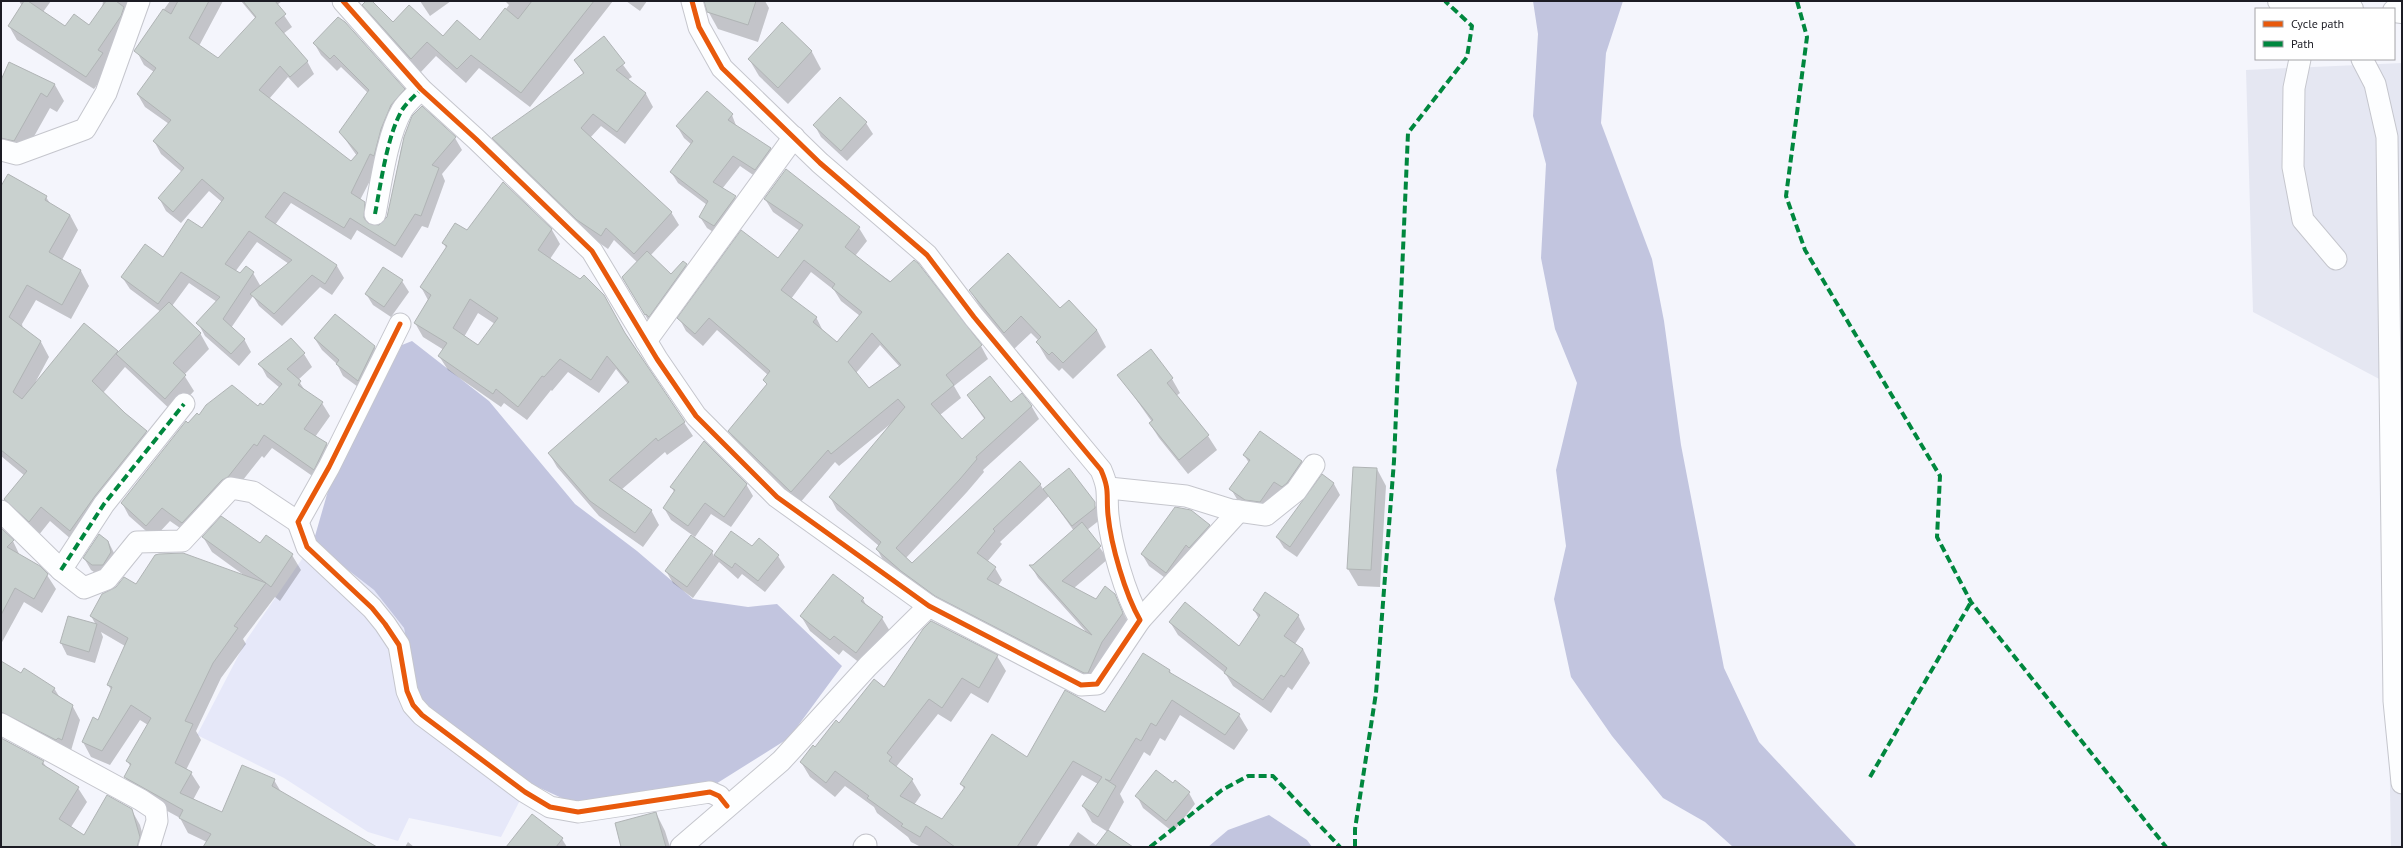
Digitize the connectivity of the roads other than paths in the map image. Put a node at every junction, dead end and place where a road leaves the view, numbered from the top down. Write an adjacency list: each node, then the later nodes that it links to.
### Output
1 (140, 1): 11 (street)
2 (343, 1): 9 (street)
3 (692, 1): 10 (street)
4 (2284, 1): 5 (highway)
5 (2310, 7): 6 (highway)
6 (2322, 8)
7 (2300, 60): 13 (street)
8 (2363, 60): 26 (street)
9 (421, 89): 12 (street); 15 (street)
10 (794, 137): 15 (street); 18 (street)
11 (1, 150)
12 (375, 214)
13 (2336, 258)
14 (400, 324): 21 (street)
15 (646, 341): 23 (street)
16 (184, 404): 22 (street)
17 (1314, 465): 20 (street)
18 (1109, 488): 20 (street); 24 (street)
19 (1, 512): 22 (street)
20 (1239, 512): 24 (street)
21 (298, 522): 22 (street); 27 (street)
22 (61, 570)
23 (929, 606): 24 (street); 27 (street)
24 (1140, 620)
25 (1, 724): 28 (street)
26 (2402, 783)
27 (728, 806): 29 (street)
28 (149, 847)
29 (681, 847)

